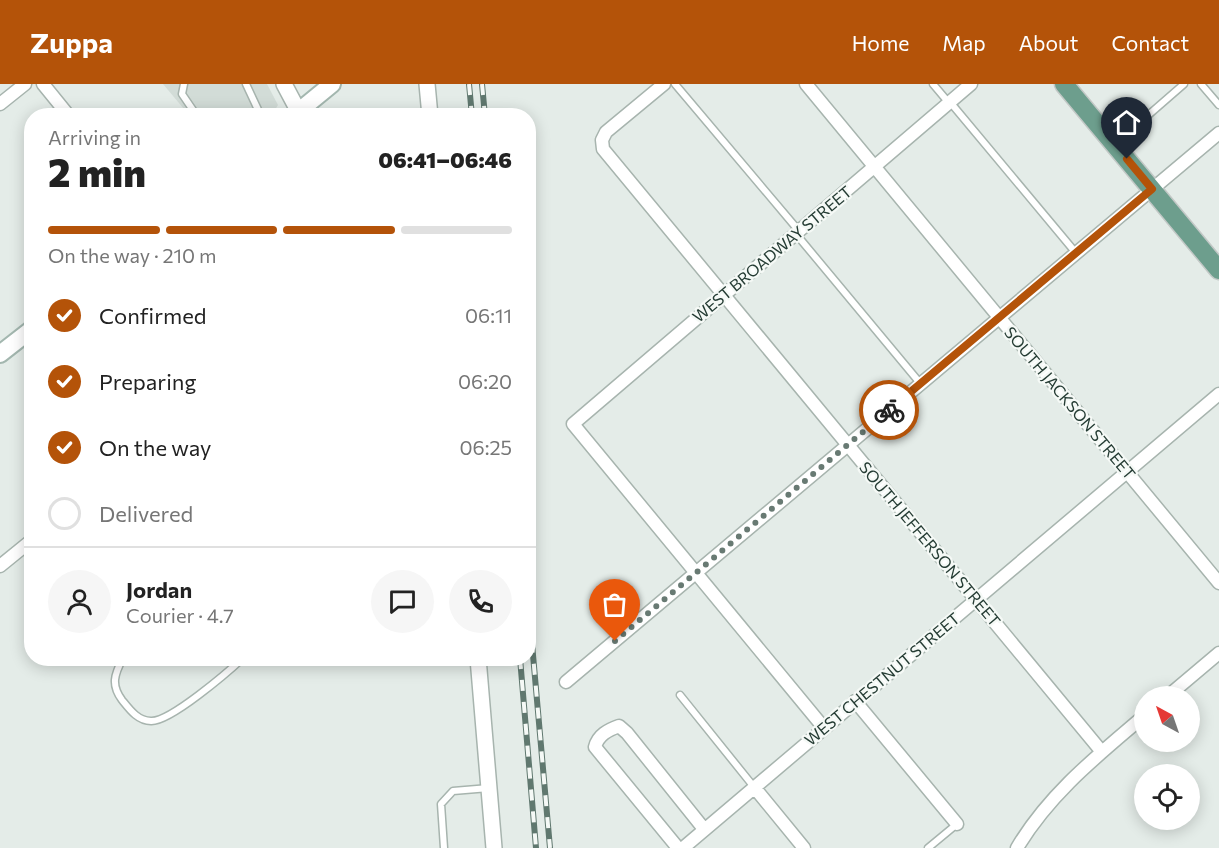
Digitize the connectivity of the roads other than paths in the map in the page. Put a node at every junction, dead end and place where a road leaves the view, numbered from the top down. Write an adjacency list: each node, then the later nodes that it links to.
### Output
1 (25, 84): 17 (street)
2 (43, 84): 19 (street)
3 (184, 84): 20 (lane)
4 (246, 84): 21 (lane)
5 (284, 84): 22 (street)
6 (332, 84): 23 (main road)
7 (427, 84): 24 (street)
8 (675, 84): 29 (lane)
9 (806, 84): 27 (street, SOUTH JACKSON STREET)
10 (933, 84): 16 (lane)
11 (971, 84): 16 (street, WEST BROADWAY STREET)
12 (1064, 84): 26 (main road)
13 (1184, 84): 26 (lane)
14 (1201, 84): 18 (lane)
15 (657, 86): 32 (street, SOUTH JEFFERSON STREET)
16 (950, 103): 27 (street, WEST BROADWAY STREET); 30 (lane)
17 (0, 104)
18 (1219, 105)
19 (62, 108)
20 (192, 108)
21 (257, 108)
22 (294, 108)
23 (304, 108)
24 (429, 108)
25 (1219, 133): 28 (street)
26 (1115, 144): 28 (main road)
27 (874, 166): 29 (street, WEST BROADWAY STREET); 33 (street, SOUTH JACKSON STREET)
28 (1152, 189): 30 (street); 31 (main road)
29 (797, 233): 32 (street, WEST BROADWAY STREET); 36 (lane)
30 (1076, 253): 33 (street)
31 (1219, 270)
32 (723, 295): 38 (street, SOUTH JEFFERSON STREET); 42 (street, WEST BROADWAY STREET)
33 (1000, 317): 36 (street); 39 (street, SOUTH JACKSON STREET)
34 (24, 335): 35 (main road)
35 (0, 354)
36 (920, 383): 38 (street)
37 (1219, 394): 39 (street, WEST CHESTNUT STREET)
38 (848, 445): 42 (street); 44 (street, SOUTH JEFFERSON STREET)
39 (1127, 472): 43 (street, SOUTH JACKSON STREET); 44 (street, WEST CHESTNUT STREET)
40 (24, 546): 41 (street)
41 (0, 566)
42 (695, 573): 49 (street); 54 (street)
43 (1219, 584)
44 (976, 599): 52 (street, WEST CHESTNUT STREET); 55 (street, SOUTH JEFFERSON STREET)
45 (1219, 653): 50 (street)
46 (119, 666): 47 (lane)
47 (233, 666)
48 (479, 666): 57 (street)
49 (566, 682)
50 (1180, 686)
51 (680, 695): 56 (lane)
52 (855, 701): 54 (street, WEST CHESTNUT STREET); 58 (street)
53 (1134, 725): 55 (street)
54 (824, 728): 56 (street, WEST CHESTNUT STREET)
55 (1102, 752): 65 (street)
56 (754, 787): 59 (street, WEST CHESTNUT STREET); 63 (street)
57 (489, 788): 60 (lane); 61 (street)
58 (957, 824): 64 (lane)
59 (704, 829): 62 (street, WEST CHESTNUT STREET); 62 (street)
60 (444, 848)
61 (494, 848)
62 (680, 848)
63 (804, 848)
64 (928, 848)
65 (1017, 848)

